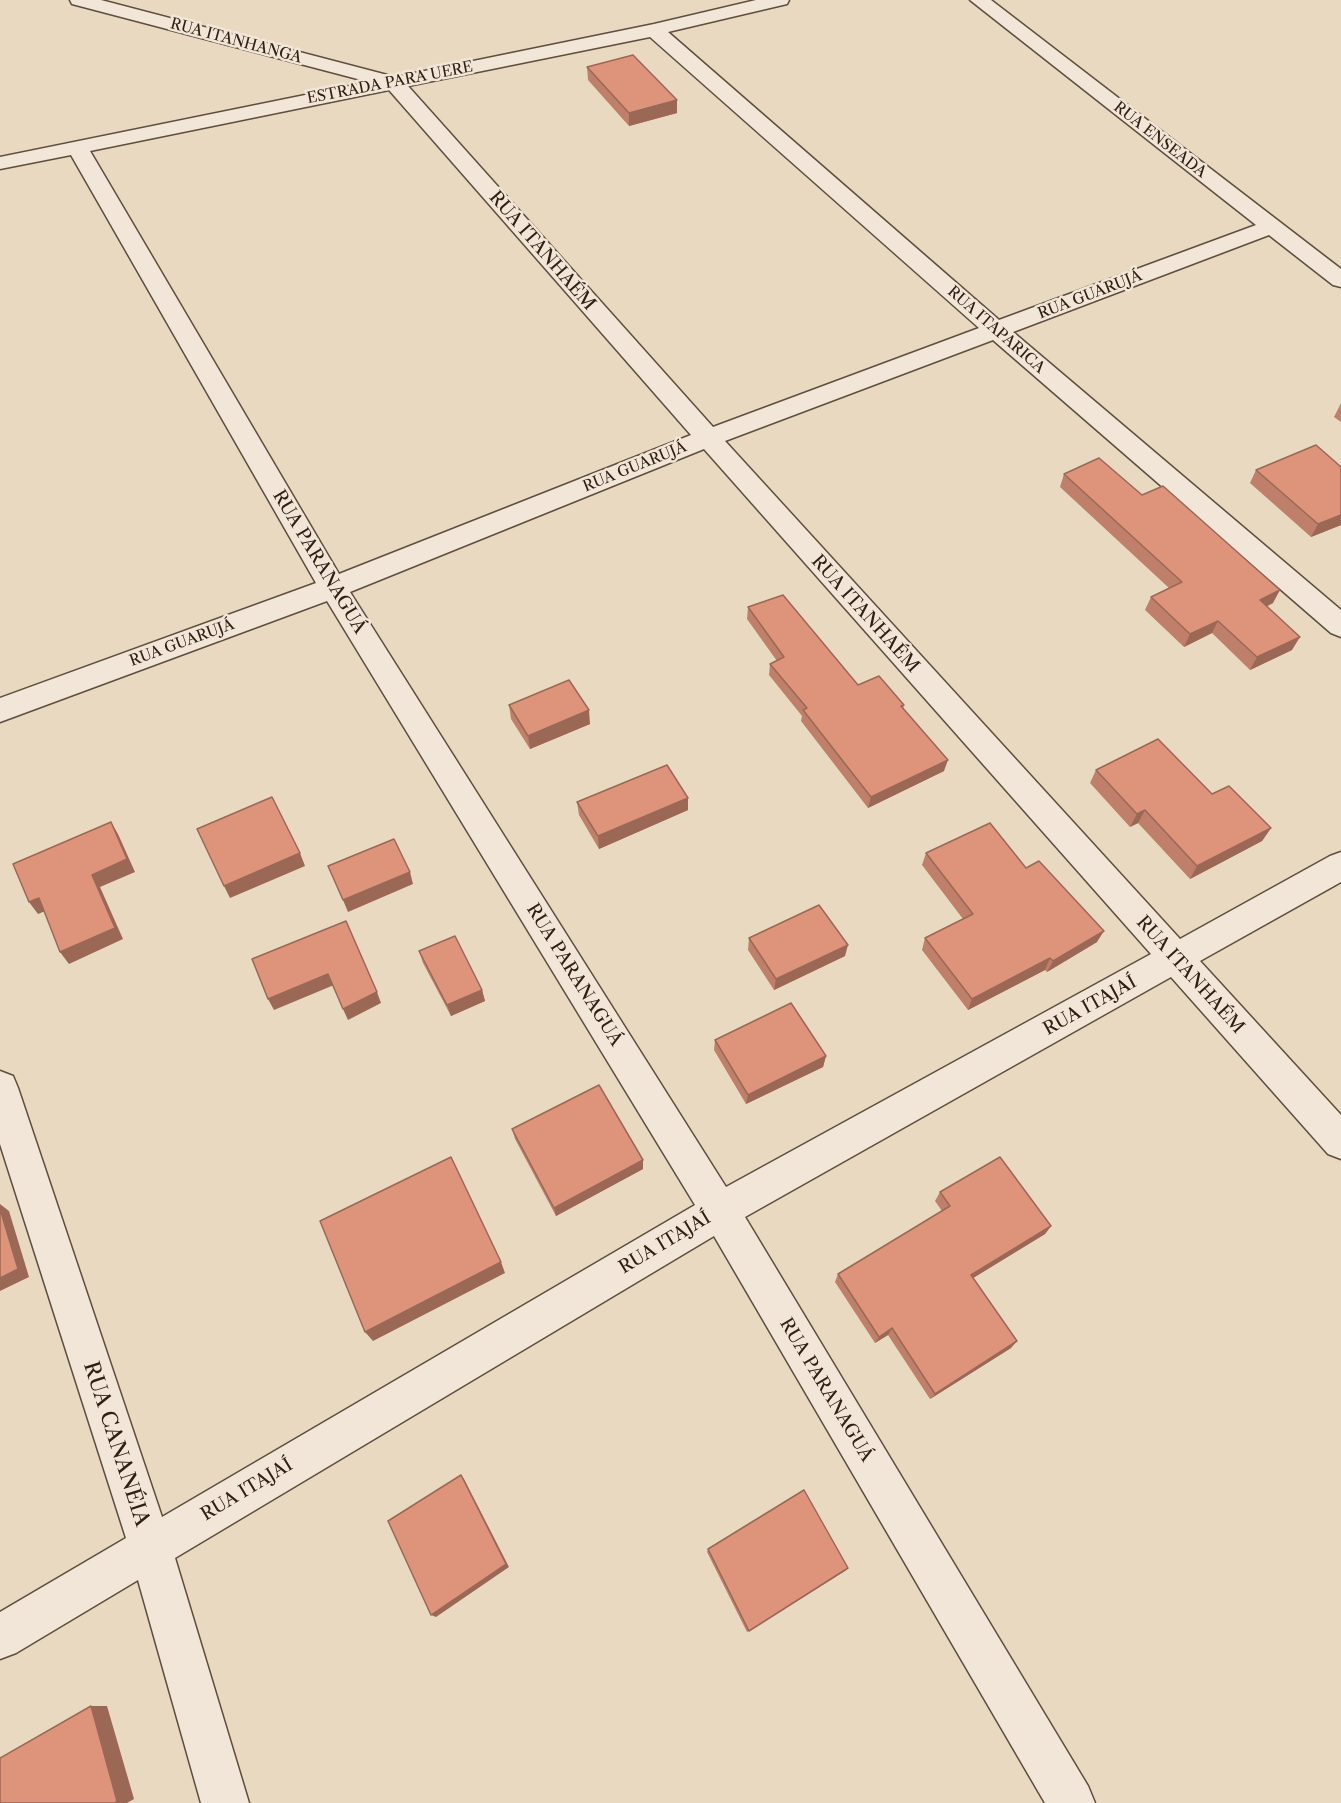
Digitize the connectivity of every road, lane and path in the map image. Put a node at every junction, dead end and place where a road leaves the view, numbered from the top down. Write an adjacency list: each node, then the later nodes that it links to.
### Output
1 (79, 0): 5 (street, RUA ITANHANGA)
2 (780, 0): 4 (street, ESTRADA PARA UERE)
3 (979, 0): 8 (street, RUA ENSEADA)
4 (654, 30): 5 (street, ESTRADA PARA UERE); 10 (street, RUA ITAPARICA)
5 (393, 82): 6 (street, ESTRADA PARA UERE); 11 (street, RUA ITANHAÉM)
6 (77, 147): 7 (street, ESTRADA PARA UERE); 12 (street, RUA PARANAGUÁ)
7 (0, 163)
8 (1271, 226): 9 (street, RUA ENSEADA); 10 (street, RUA GUARUJÁ)
9 (1341, 280)
10 (996, 330): 11 (street, RUA GUARUJÁ); 13 (street, RUA ITAPARICA)
11 (708, 438): 12 (street, RUA GUARUJÁ); 16 (street, RUA ITANHAÉM)
12 (333, 588): 14 (street, RUA GUARUJÁ); 19 (street, RUA PARANAGUÁ)
13 (1341, 626)
14 (0, 710)
15 (1341, 866): 16 (street, RUA ITAJAÍ)
16 (1174, 959): 18 (street, RUA ITANHAÉM); 19 (street, RUA ITAJAÍ)
17 (0, 1088): 20 (street, RUA CANANÉIA)
18 (1341, 1142)
19 (720, 1210): 20 (street, RUA ITAJAÍ); 23 (street, RUA PARANAGUÁ)
20 (150, 1547): 21 (street, RUA ITAJAÍ); 22 (street, RUA CANANÉIA)
21 (0, 1637)
22 (225, 1803)
23 (1071, 1803)

